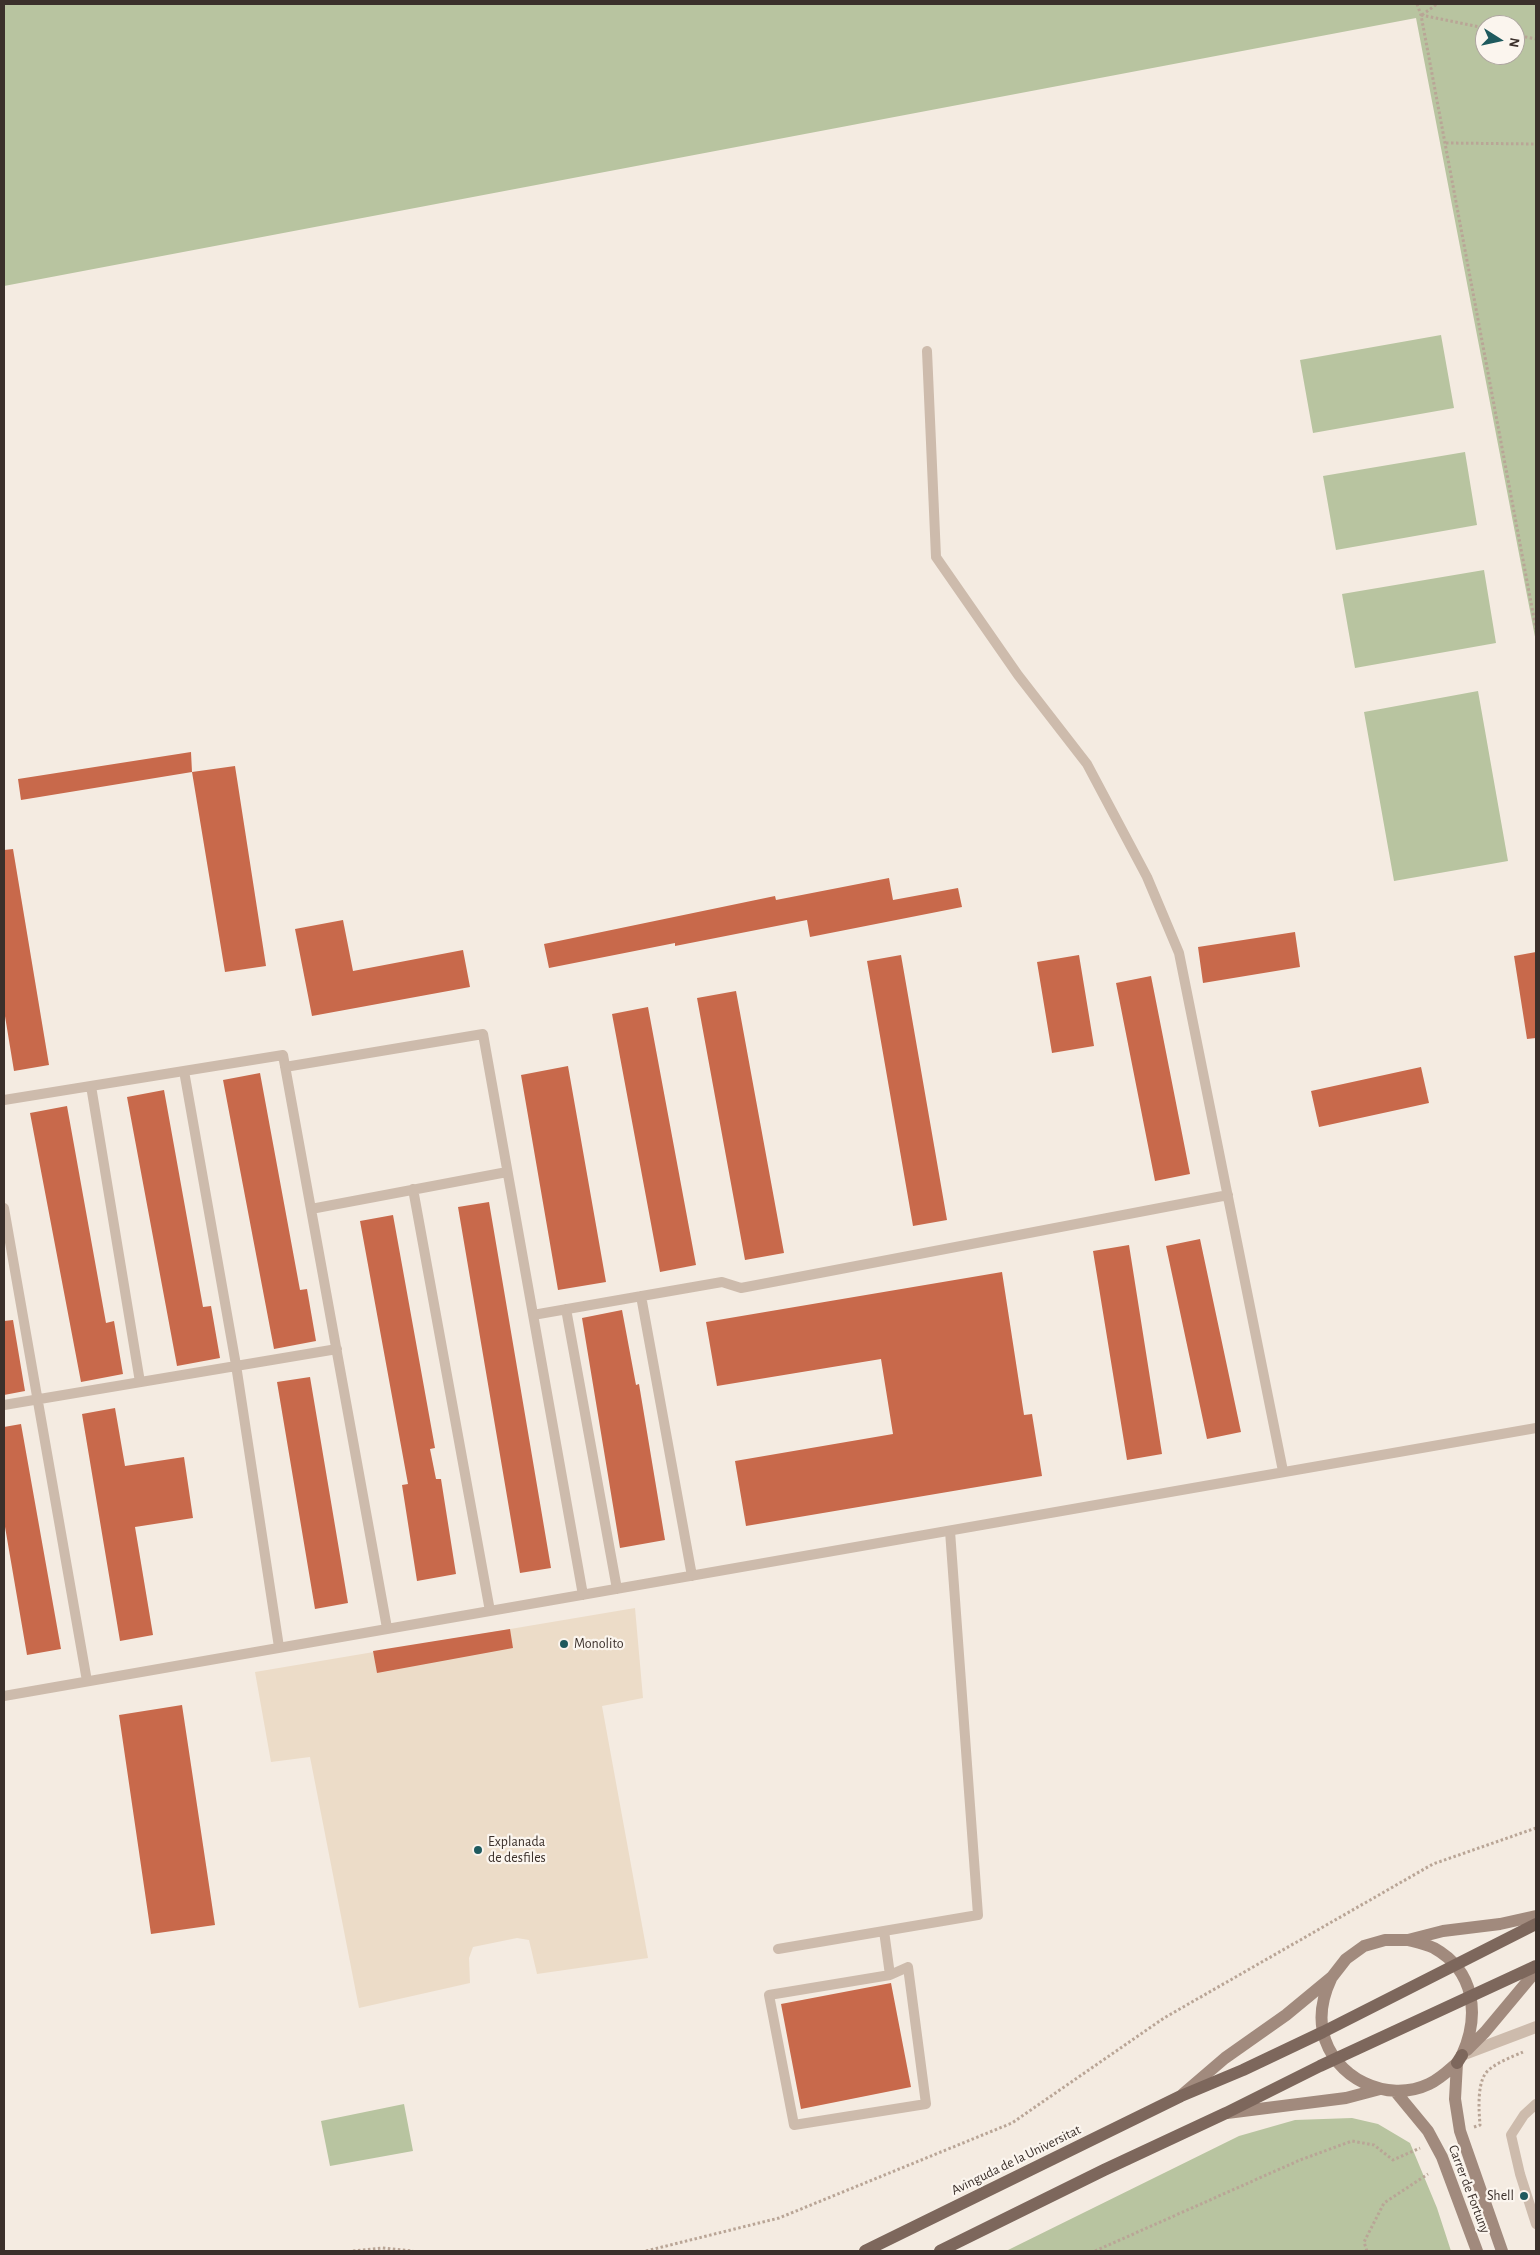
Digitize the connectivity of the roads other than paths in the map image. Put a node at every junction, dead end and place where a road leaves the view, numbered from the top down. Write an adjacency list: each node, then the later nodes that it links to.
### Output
1 (927, 351): 8 (lane)
2 (285, 1067): 3 (lane); 6 (lane); 10 (lane)
3 (184, 1071): 4 (lane); 15 (lane)
4 (91, 1086): 5 (lane); 16 (lane)
5 (4, 1100)
6 (507, 1172): 7 (lane); 13 (lane)
7 (413, 1189): 10 (lane); 25 (lane)
8 (1228, 1195): 11 (lane); 20 (lane)
9 (4, 1208): 17 (lane)
10 (311, 1209): 14 (lane)
11 (641, 1296): 12 (lane); 22 (lane)
12 (566, 1309): 13 (lane); 23 (lane)
13 (533, 1315): 24 (lane)
14 (337, 1349): 15 (lane); 26 (lane)
15 (236, 1365): 16 (lane); 27 (lane)
16 (140, 1382): 17 (lane)
17 (38, 1400): 18 (lane); 28 (lane)
18 (4, 1405)
19 (1536, 1428): 20 (lane)
20 (1283, 1471): 21 (lane)
21 (950, 1531): 22 (lane); 32 (lane)
22 (692, 1576): 23 (lane)
23 (617, 1589): 24 (lane)
24 (583, 1595): 25 (lane)
25 (490, 1611): 26 (lane)
26 (387, 1628): 27 (lane)
27 (279, 1647): 28 (lane)
28 (86, 1681): 29 (lane)
29 (4, 1696)
30 (1536, 1916): 33 (street, Avinguda de la Universitat)
31 (1536, 1924): 35 (main road, Avinguda de la Universitat)
32 (884, 1932): 34 (lane); 38 (lane)
33 (1408, 1940): 35 (street, Avinguda de la Universitat); 39 (street, Avinguda de la Universitat)
34 (778, 1949)
35 (1454, 1964): 40 (street, Avinguda de la Universitat); 42 (main road, Avinguda de la Universitat)
36 (1536, 1966): 40 (main road, Avinguda de la Universitat)
37 (1536, 1971): 44 (street, Avinguda de la Universitat)
38 (890, 1975): 38 (lane)
39 (1332, 1977): 42 (street, Avinguda de la Universitat); 47 (street, Avinguda de la Universitat)
40 (1471, 1996): 43 (main road, Avinguda de la Universitat); 44 (street, Avinguda de la Universitat)
41 (1533, 2029): 44 (street)
42 (1323, 2032): 43 (street, Avinguda de la Universitat); 47 (main road, Avinguda de la Universitat)
43 (1335, 2059): 45 (street, Avinguda de la Universitat); 49 (main road, Avinguda de la Universitat)
44 (1459, 2059): 46 (street, Avinguda de la Universitat); 54 (street, Carrer de Fortuny)
45 (1380, 2089): 46 (street, Avinguda de la Universitat); 49 (street, Avinguda de la Universitat)
46 (1396, 2092): 53 (street, Carrer de Fortuny)
47 (1181, 2096): 51 (main road, Avinguda de la Universitat)
48 (1536, 2104): 50 (lane)
49 (1226, 2114): 52 (main road, Avinguda de la Universitat)
50 (1536, 2224)
51 (865, 2251)
52 (940, 2251)
53 (1477, 2251)
54 (1502, 2251)

